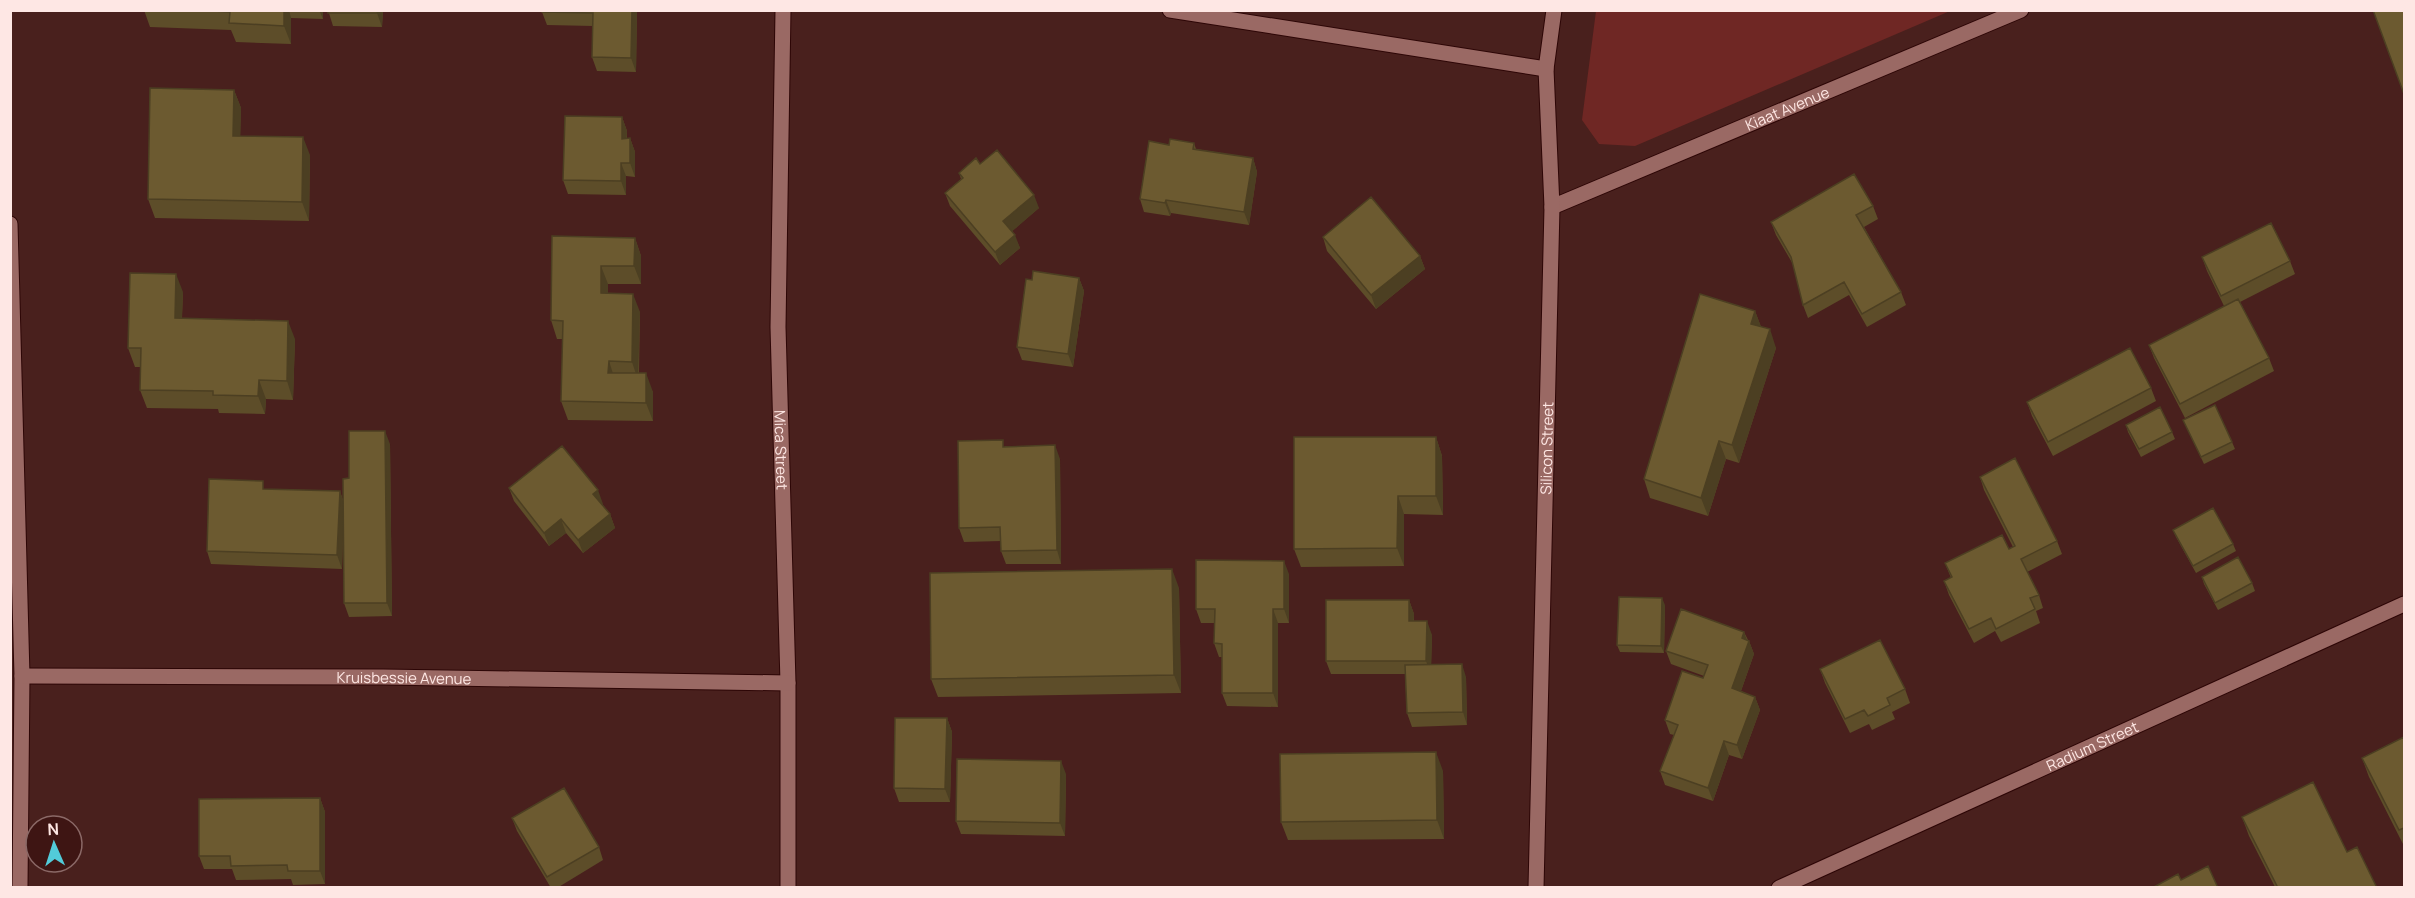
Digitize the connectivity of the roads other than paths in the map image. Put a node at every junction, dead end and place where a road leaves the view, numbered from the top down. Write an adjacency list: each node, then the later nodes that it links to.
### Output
1 (783, 10): 10 (street, Mica Street)
2 (1170, 10): 5 (street)
3 (1554, 10): 5 (street, Silicon Street)
4 (2021, 10): 6 (street, Kiaat Avenue)
5 (1546, 69): 6 (street, Silicon Street)
6 (1552, 207): 13 (street, Silicon Street)
7 (10, 224): 9 (street)
8 (2404, 604): 14 (street, Radium Street)
9 (22, 676): 10 (street, Kruisbessie Avenue); 11 (street)
10 (788, 683): 12 (street, Mica Street)
11 (20, 888)
12 (788, 888)
13 (1536, 888)
14 (1779, 888)

